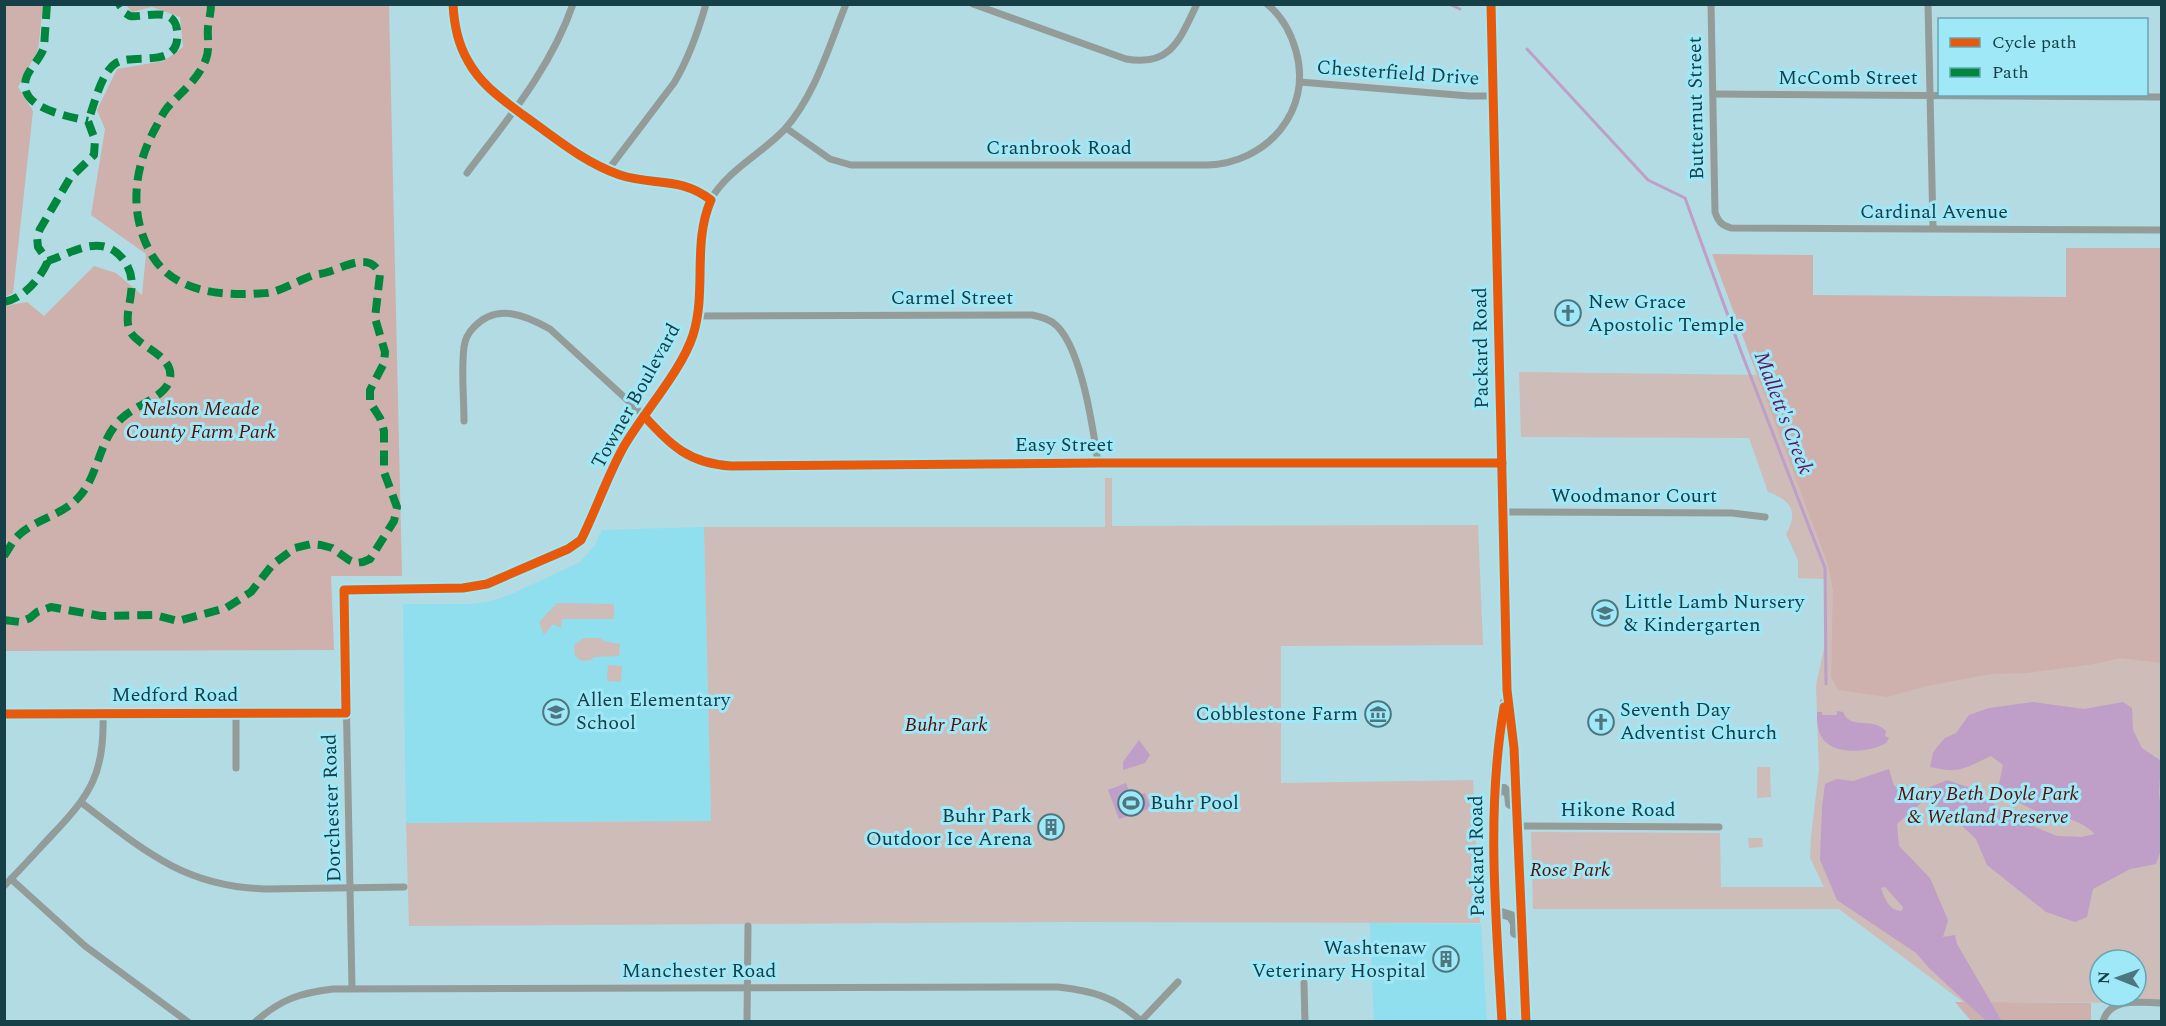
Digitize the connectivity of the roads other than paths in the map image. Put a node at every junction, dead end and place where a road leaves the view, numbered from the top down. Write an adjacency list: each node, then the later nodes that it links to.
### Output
1 (453, 4): 16 (street)
2 (573, 4): 16 (street)
3 (706, 4): 18 (street)
4 (846, 4): 17 (street, Towner Boulevard)
5 (973, 4): 6 (street)
6 (1197, 4)
7 (1267, 4): 11 (street)
8 (1491, 4): 13 (main road, Packard Road)
9 (1711, 4): 12 (street, Butternut Street)
10 (1928, 4): 14 (street)
11 (1300, 82): 13 (street, Chesterfield Drive); 17 (street, Cranbrook Road)
12 (1713, 94): 14 (street, McComb Street); 21 (street, Butternut Street)
13 (1493, 96): 28 (main road, Packard Road)
14 (1931, 96): 15 (street, McComb Street); 22 (street)
15 (2162, 97)
16 (515, 109): 18 (street); 19 (street)
17 (786, 128): 20 (street, Towner Boulevard)
18 (608, 170): 20 (street)
19 (467, 173)
20 (711, 200): 24 (street, Towner Boulevard)
21 (1715, 212): 22 (street, Cardinal Avenue)
22 (1934, 228): 23 (street, Cardinal Avenue)
23 (2162, 230)
24 (699, 315): 25 (street, Towner Boulevard); 27 (street, Carmel Street)
25 (644, 416): 26 (street, Easy Street); 27 (street, Easy Street); 31 (street, Towner Boulevard)
26 (464, 421)
27 (1098, 463): 28 (street, Easy Street)
28 (1502, 463): 29 (main road, Packard Road)
29 (1503, 512): 30 (street, Woodmanor Court); 32 (main road, Packard Road)
30 (1765, 517)
31 (344, 590): 35 (street, Dorchester Road)
32 (1507, 690): 38 (main road, Packard Road); 40 (main road, Packard Road)
33 (236, 712): 34 (street, Medford Road); 35 (street, Medford Road); 37 (street)
34 (103, 713): 36 (street, Medford Road); 39 (street)
35 (346, 713): 45 (street, Dorchester Road)
36 (4, 714)
37 (236, 768)
38 (1494, 799): 46 (main road); 47 (main road, Packard Road)
39 (82, 803): 42 (street); 45 (street)
40 (1517, 825): 41 (street, Hikone Road); 46 (main road, Packard Road)
41 (1719, 827)
42 (11, 879): 43 (street); 56 (street)
43 (4, 886)
44 (404, 887): 45 (street)
45 (350, 888): 51 (street, Dorchester Road)
46 (1520, 894): 53 (main road, Packard Road)
47 (1496, 918): 53 (main road); 60 (main road, Packard Road)
48 (748, 926): 52 (street)
49 (1178, 982): 55 (street)
50 (1304, 982): 59 (street)
51 (352, 988): 52 (street, Manchester Road); 57 (street, Manchester Road)
52 (748, 988): 55 (street, Manchester Road); 58 (street)
53 (1524, 996): 61 (main road, Packard Road)
54 (2162, 1003): 62 (street)
55 (1142, 1021)
56 (188, 1022)
57 (255, 1022)
58 (747, 1022)
59 (1305, 1022)
60 (1502, 1022)
61 (1526, 1022)
62 (2103, 1022)

